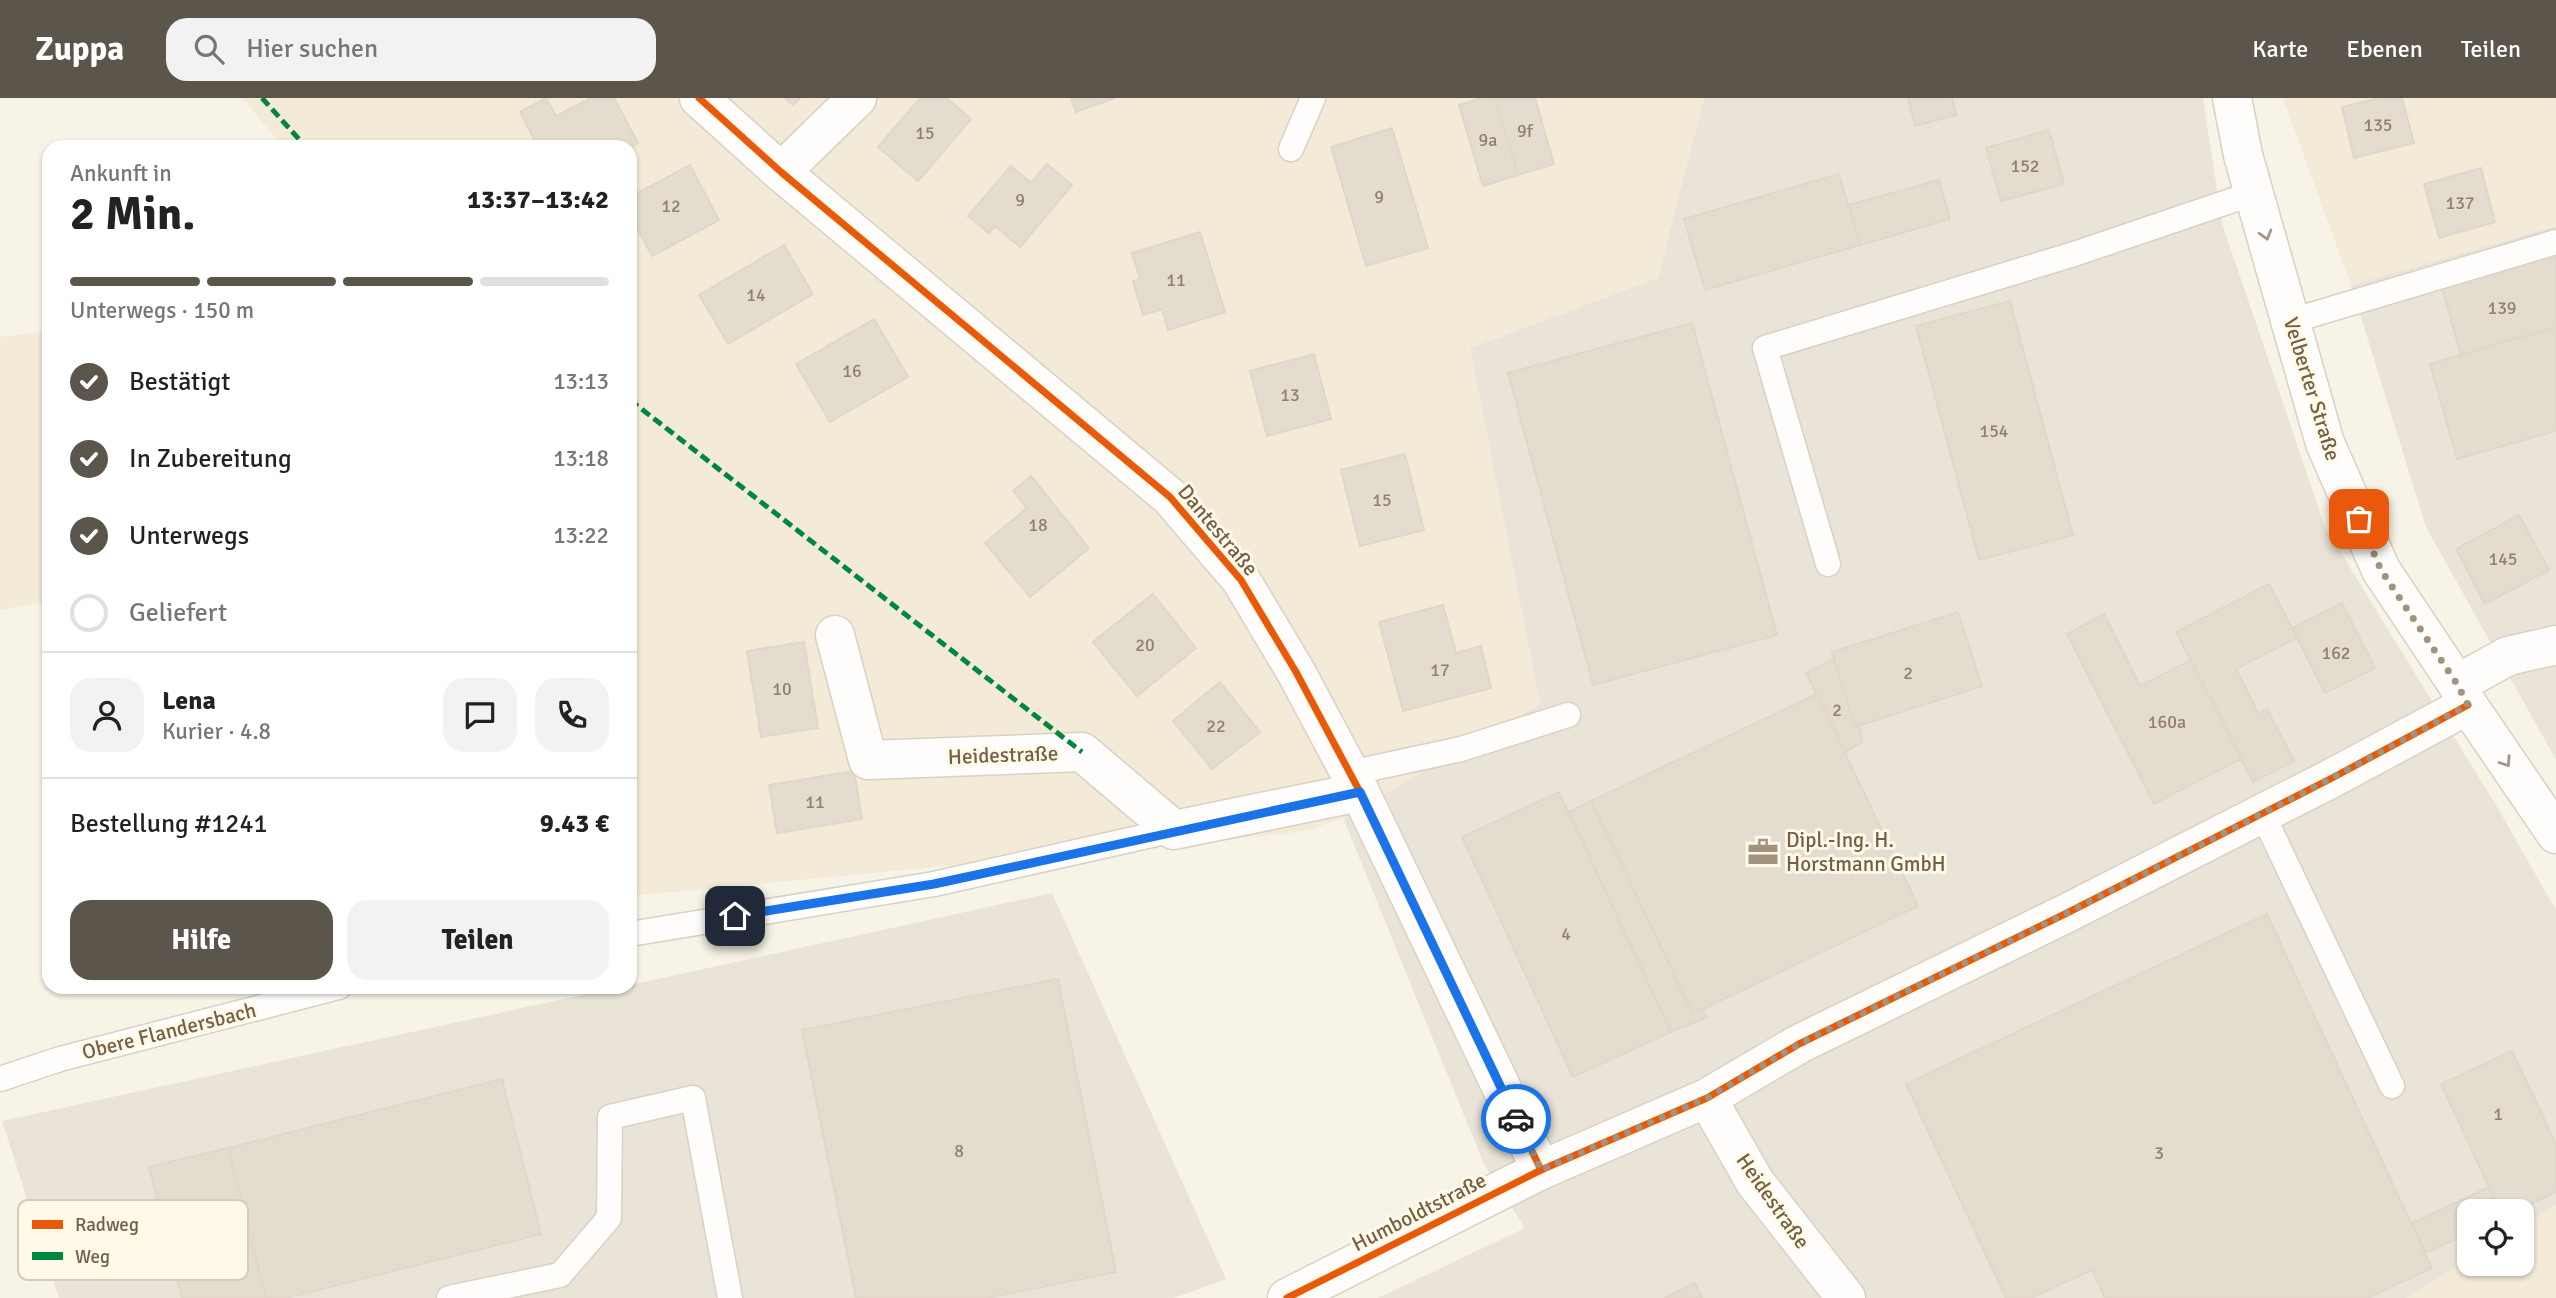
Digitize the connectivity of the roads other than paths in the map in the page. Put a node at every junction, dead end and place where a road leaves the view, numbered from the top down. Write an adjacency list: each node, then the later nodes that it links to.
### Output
1 (699, 98): 6 (street, Dantestraße)
2 (857, 98): 6 (street)
3 (1313, 98): 5 (lane)
4 (2232, 98): 7 (street, Velberter Straße)
5 (1291, 149)
6 (781, 172): 15 (street, Dantestraße)
7 (2254, 193): 9 (street, Velberter Straße, one-way to 9); 10 (lane)
8 (2556, 242): 9 (lane)
9 (2291, 321): 13 (street, Velberter Straße)
10 (1828, 564)
11 (835, 635): 17 (street, Heidestraße)
12 (2556, 645): 13 (street, Humboldtstraße)
13 (2462, 695): 16 (street, Humboldtstraße); 18 (street, Velberter Straße, one-way to 18)
14 (1568, 715): 15 (lane)
15 (1355, 782): 17 (street); 24 (street, Dantestraße)
16 (2262, 813): 22 (lane); 23 (street, Humboldtstraße)
17 (1174, 830): 19 (lane)
18 (2556, 834)
19 (637, 933)
20 (312, 994): 21 (lane, Obere Flandersbach)
21 (0, 1079)
22 (2392, 1087)
23 (1707, 1098): 24 (street, Humboldtstraße); 28 (street, Heidestraße)
24 (1541, 1170): 25 (street, Humboldtstraße)
25 (1311, 1293)
26 (449, 1298): 27 (lane)
27 (730, 1298)
28 (1846, 1298)

